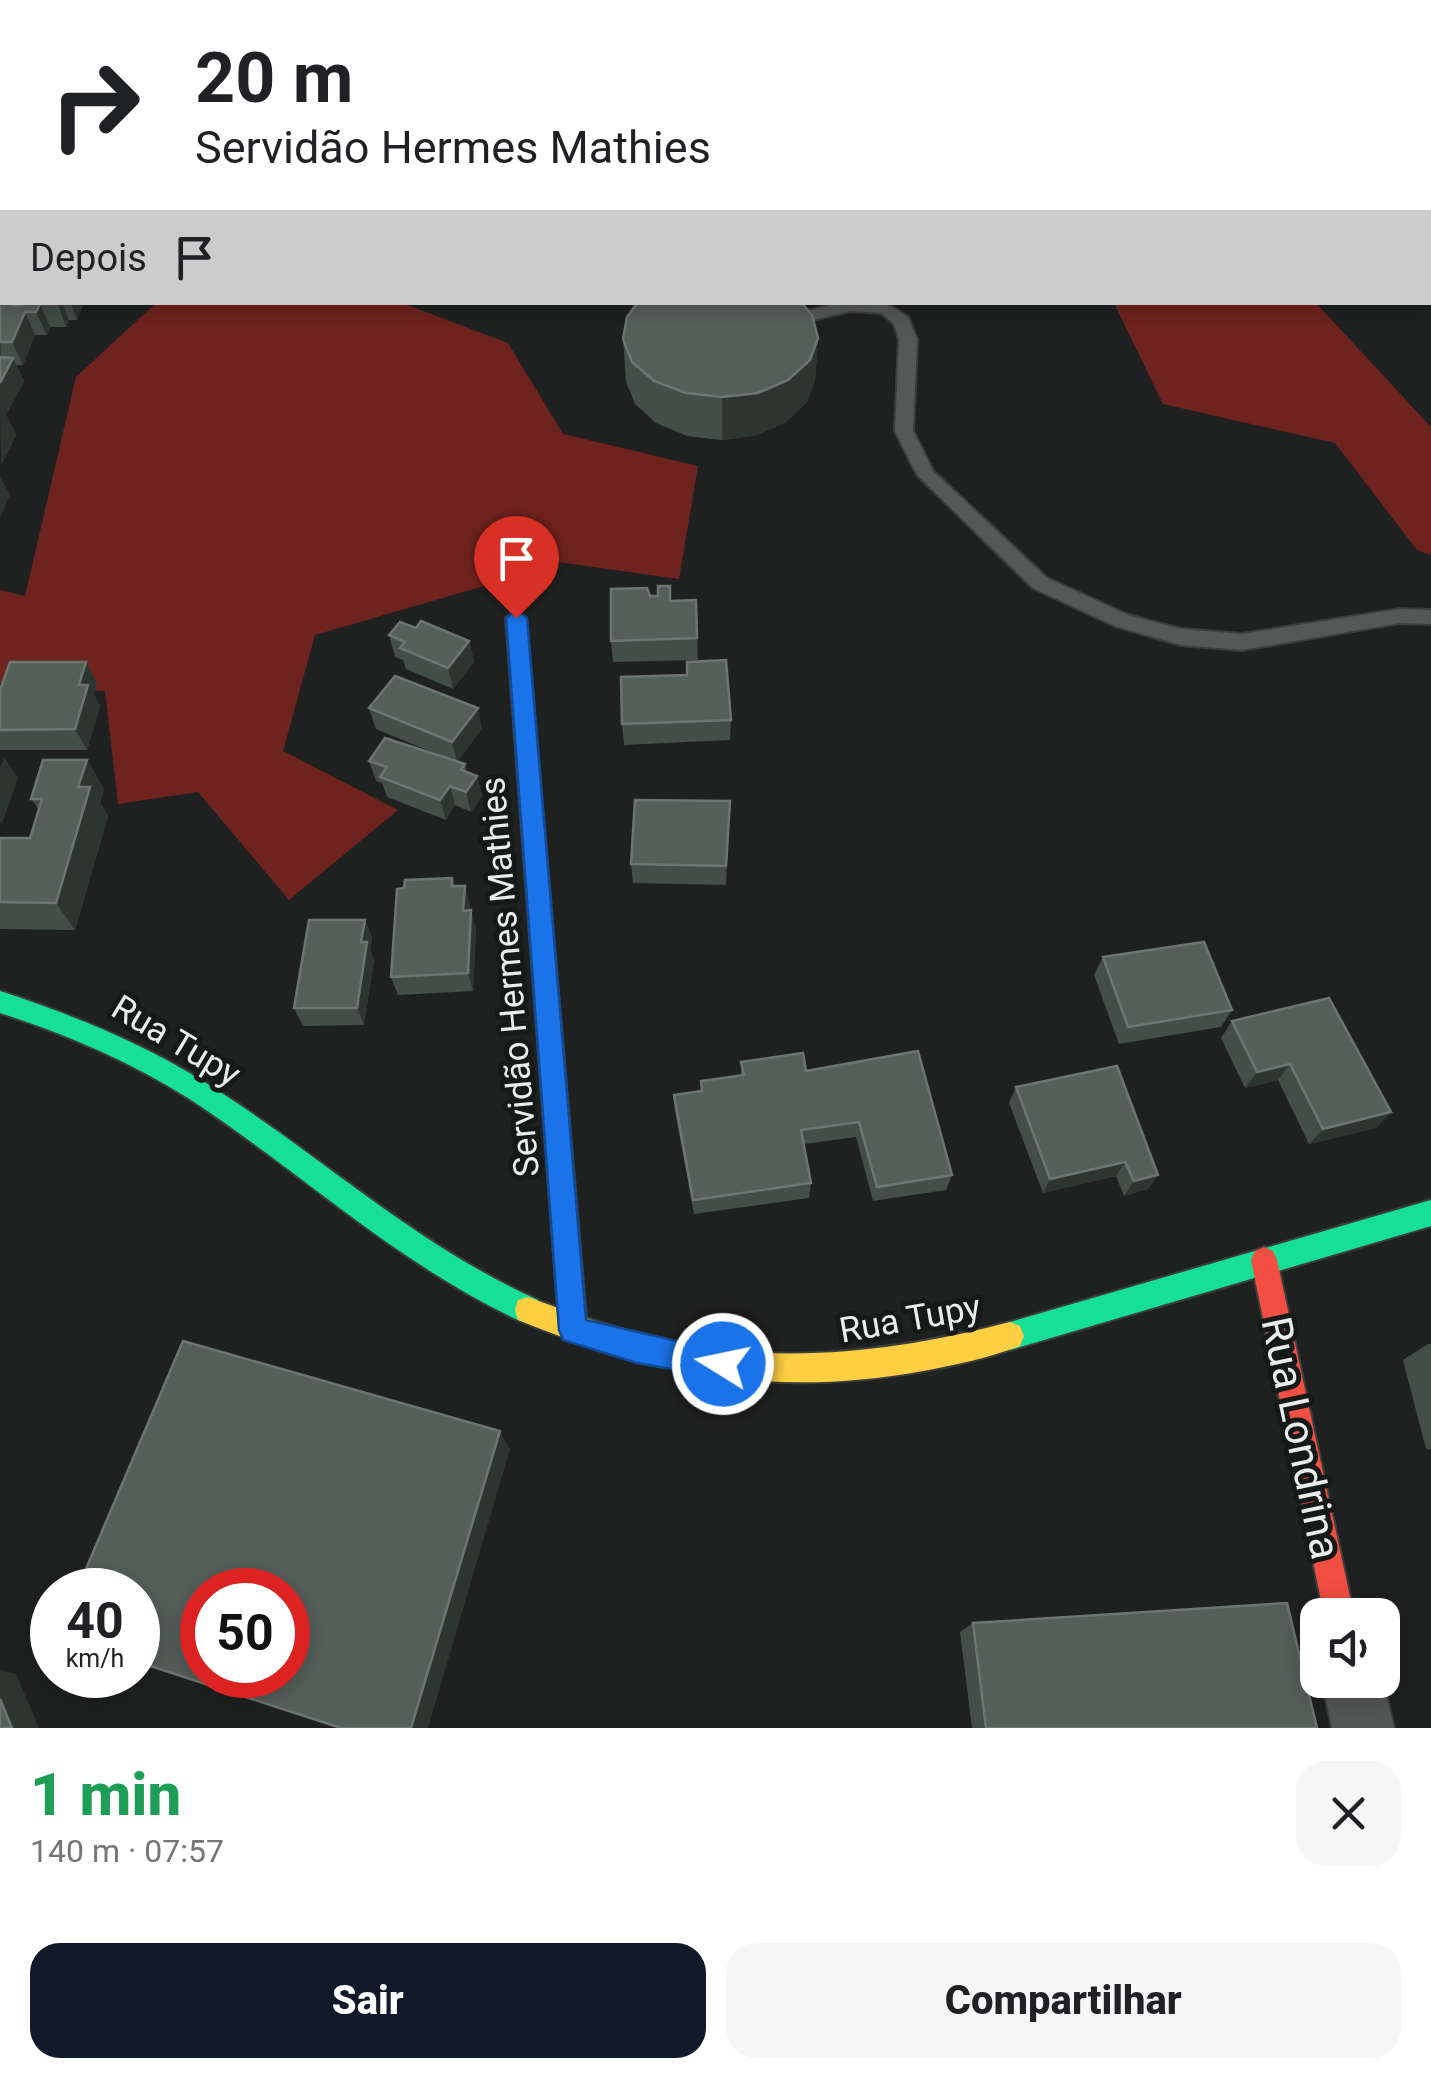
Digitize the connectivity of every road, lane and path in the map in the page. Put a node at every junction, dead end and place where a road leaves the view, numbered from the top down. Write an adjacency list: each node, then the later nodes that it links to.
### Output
1 (801, 318): 3 (lane)
2 (516, 618): 7 (main road, Servidão Hermes Mathies)
3 (1431, 618)
4 (0, 1002): 7 (main road, Rua Tupy)
5 (1431, 1213): 6 (main road, Rua Tupy)
6 (1264, 1260): 7 (main road, Rua Tupy); 8 (main road, Rua Londrina)
7 (573, 1330)
8 (1335, 1598)
9 (1357, 1698): 10 (street)
10 (1363, 1728)

